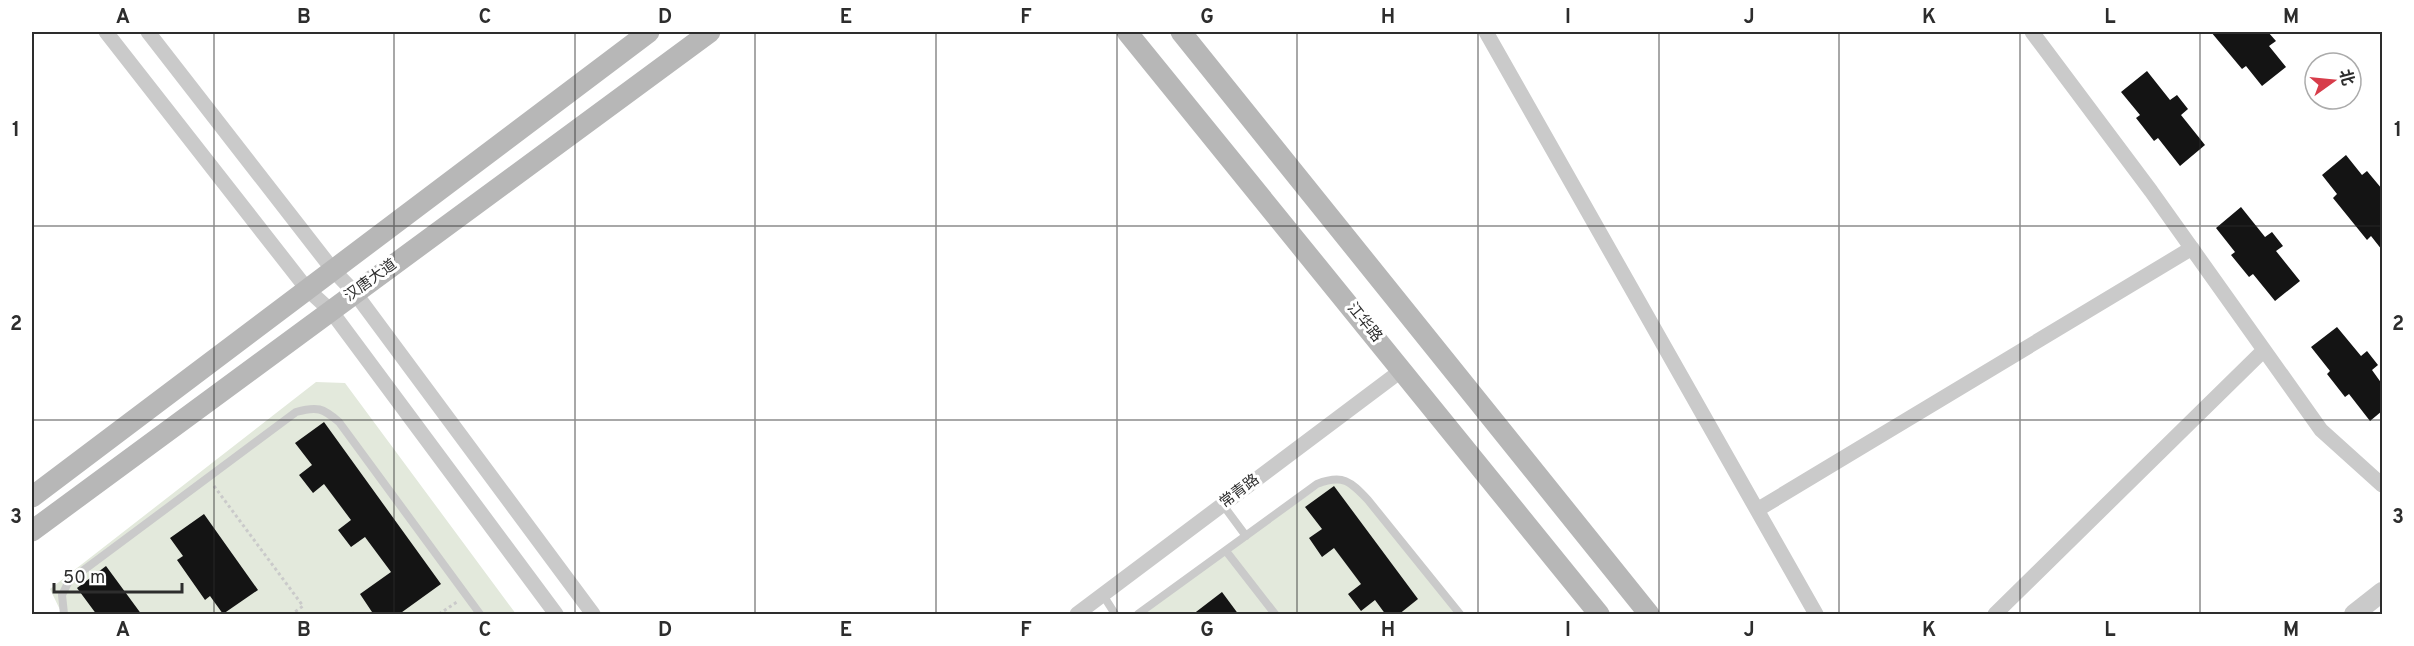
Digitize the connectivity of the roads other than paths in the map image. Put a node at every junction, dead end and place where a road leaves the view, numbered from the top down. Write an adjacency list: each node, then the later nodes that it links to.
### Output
1 (106, 32): 11 (street)
2 (148, 32): 10 (street)
3 (649, 32): 10 (main road, 汉唐大道)
4 (710, 32): 12 (main road, 汉唐大道)
5 (1127, 32): 15 (main road, 江华路)
6 (1181, 32): 35 (main road)
7 (1486, 32): 19 (street)
8 (2032, 32): 9 (street)
9 (2192, 248): 14 (street); 19 (street)
10 (333, 270): 11 (main road, 汉唐大道); 12 (street)
11 (307, 290): 13 (street); 17 (main road, 汉唐大道)
12 (355, 293): 13 (main road, 汉唐大道); 28 (street)
13 (331, 311): 20 (main road, 汉唐大道); 27 (street)
14 (2263, 351): 16 (street); 37 (street)
15 (1402, 370): 18 (street, 常青路); 34 (main road, 江华路)
16 (2382, 485)
17 (32, 498)
18 (1222, 505): 21 (lane); 24 (street, 常青路)
19 (1757, 510): 36 (street)
20 (32, 531)
21 (1245, 536): 22 (lane); 33 (lane)
22 (1226, 550): 31 (lane); 32 (lane)
23 (2382, 592): 38 (street)
24 (1103, 595): 29 (street, 常青路); 30 (lane)
25 (64, 615): 26 (lane)
26 (480, 615)
27 (556, 615)
28 (593, 615)
29 (1077, 615)
30 (1115, 615)
31 (1138, 615)
32 (1275, 615)
33 (1460, 615)
34 (1599, 615)
35 (1648, 615)
36 (1815, 615)
37 (1995, 615)
38 (2354, 615)

